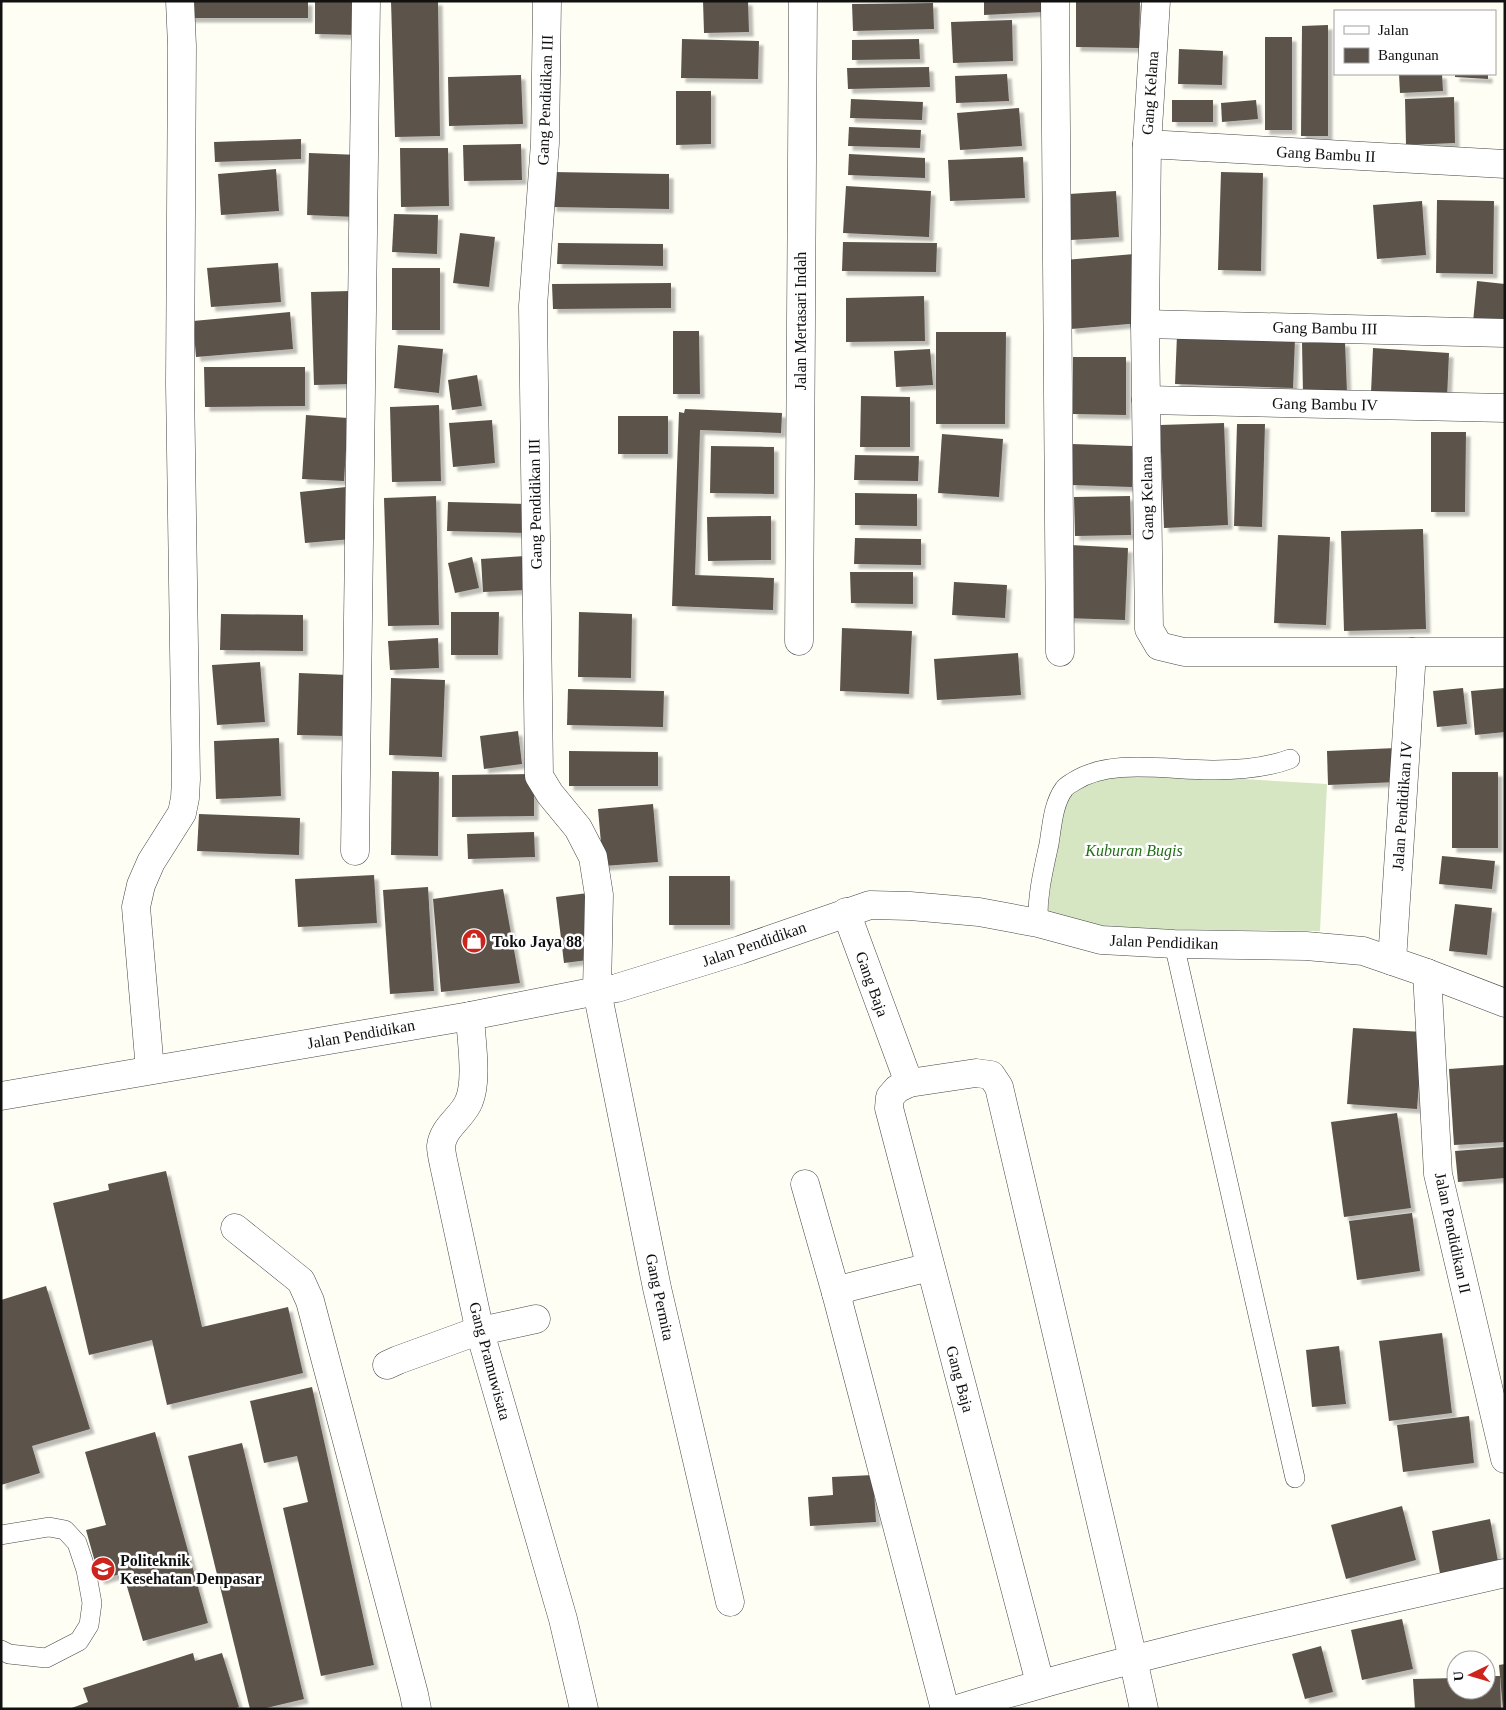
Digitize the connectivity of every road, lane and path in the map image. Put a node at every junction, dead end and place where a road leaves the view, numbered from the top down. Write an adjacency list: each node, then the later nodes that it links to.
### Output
1 (180, 1): 27 (street)
2 (366, 1): 18 (street)
3 (547, 1): 24 (street, Gang Pendidikan III)
4 (803, 1): 13 (street, Jalan Mertasari Indah)
5 (1055, 1): 14 (street)
6 (1156, 1): 7 (street, Gang Kelana)
7 (1147, 144): 8 (street, Gang Bambu II); 9 (street, Gang Kelana)
8 (1505, 164)
9 (1145, 324): 10 (street, Gang Bambu III); 11 (street, Gang Kelana)
10 (1505, 332)
11 (1146, 400): 12 (street, Gang Bambu IV); 15 (street, Gang Kelana)
12 (1505, 408)
13 (799, 641)
14 (1060, 652)
15 (1412, 652): 16 (street, Gang Kelana); 22 (street, Jalan Pendidikan IV)
16 (1505, 652)
17 (1290, 760): 20 (lane)
18 (355, 851)
19 (846, 912): 20 (street, Jalan Pendidikan); 24 (street, Jalan Pendidikan); 28 (street, Gang Baja)
20 (1038, 923): 21 (street, Jalan Pendidikan)
21 (1174, 944): 22 (street, Jalan Pendidikan); 38 (lane)
22 (1392, 961): 23 (street, Jalan Pendidikan)
23 (1427, 973): 25 (street, Jalan Pendidikan); 37 (street, Jalan Pendidikan II)
24 (597, 991): 26 (street, Jalan Pendidikan); 41 (street, Gang Permita)
25 (1505, 1003)
26 (470, 1016): 27 (street, Jalan Pendidikan); 35 (street, Gang Pramuwisata)
27 (150, 1070): 29 (street, Jalan Pendidikan)
28 (910, 1083): 32 (street, Gang Baja); 43 (street, Gang Baja)
29 (1, 1096)
30 (805, 1184): 33 (street)
31 (235, 1228): 45 (street)
32 (930, 1267): 33 (street); 44 (street, Gang Baja)
33 (836, 1293): 47 (street)
34 (536, 1319): 35 (street)
35 (480, 1332): 36 (street); 46 (street, Gang Pramuwisata)
36 (387, 1366)
37 (1505, 1459)
38 (1295, 1478)
39 (1, 1535): 42 (lane)
40 (1505, 1573): 43 (street)
41 (730, 1602)
42 (1, 1650)
43 (1134, 1659): 44 (street); 49 (street)
44 (1040, 1683): 48 (street)
45 (416, 1709)
46 (584, 1709)
47 (945, 1709)
48 (957, 1709)
49 (1144, 1709)

